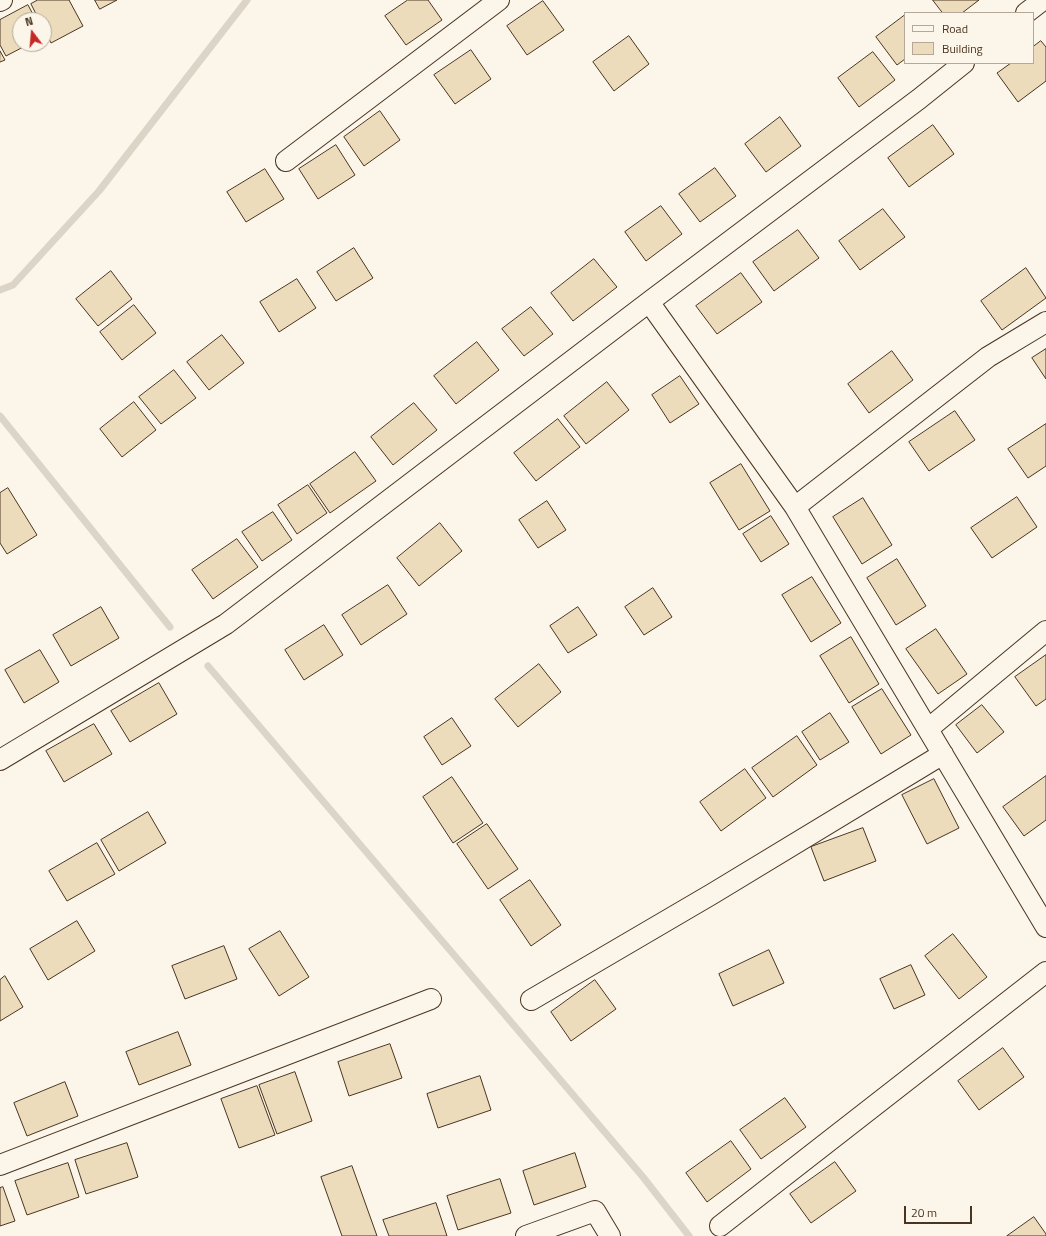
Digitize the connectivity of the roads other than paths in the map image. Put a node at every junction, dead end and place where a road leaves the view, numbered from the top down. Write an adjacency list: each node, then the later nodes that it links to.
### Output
1 (499, 0): 5 (street)
2 (1043, 0): 3 (street)
3 (1027, 12)
4 (963, 64): 6 (street)
5 (286, 161)
6 (649, 302): 8 (street); 12 (street)
7 (1046, 322): 8 (street)
8 (795, 507): 10 (street)
9 (1046, 631): 10 (street)
10 (928, 729): 11 (street)
11 (943, 754): 13 (street); 16 (street)
12 (0, 760)
13 (1046, 927)
14 (1046, 972): 18 (street)
15 (431, 999): 17 (street)
16 (531, 1000)
17 (0, 1165)
18 (720, 1226)
19 (526, 1236): 20 (street)
20 (610, 1236)

